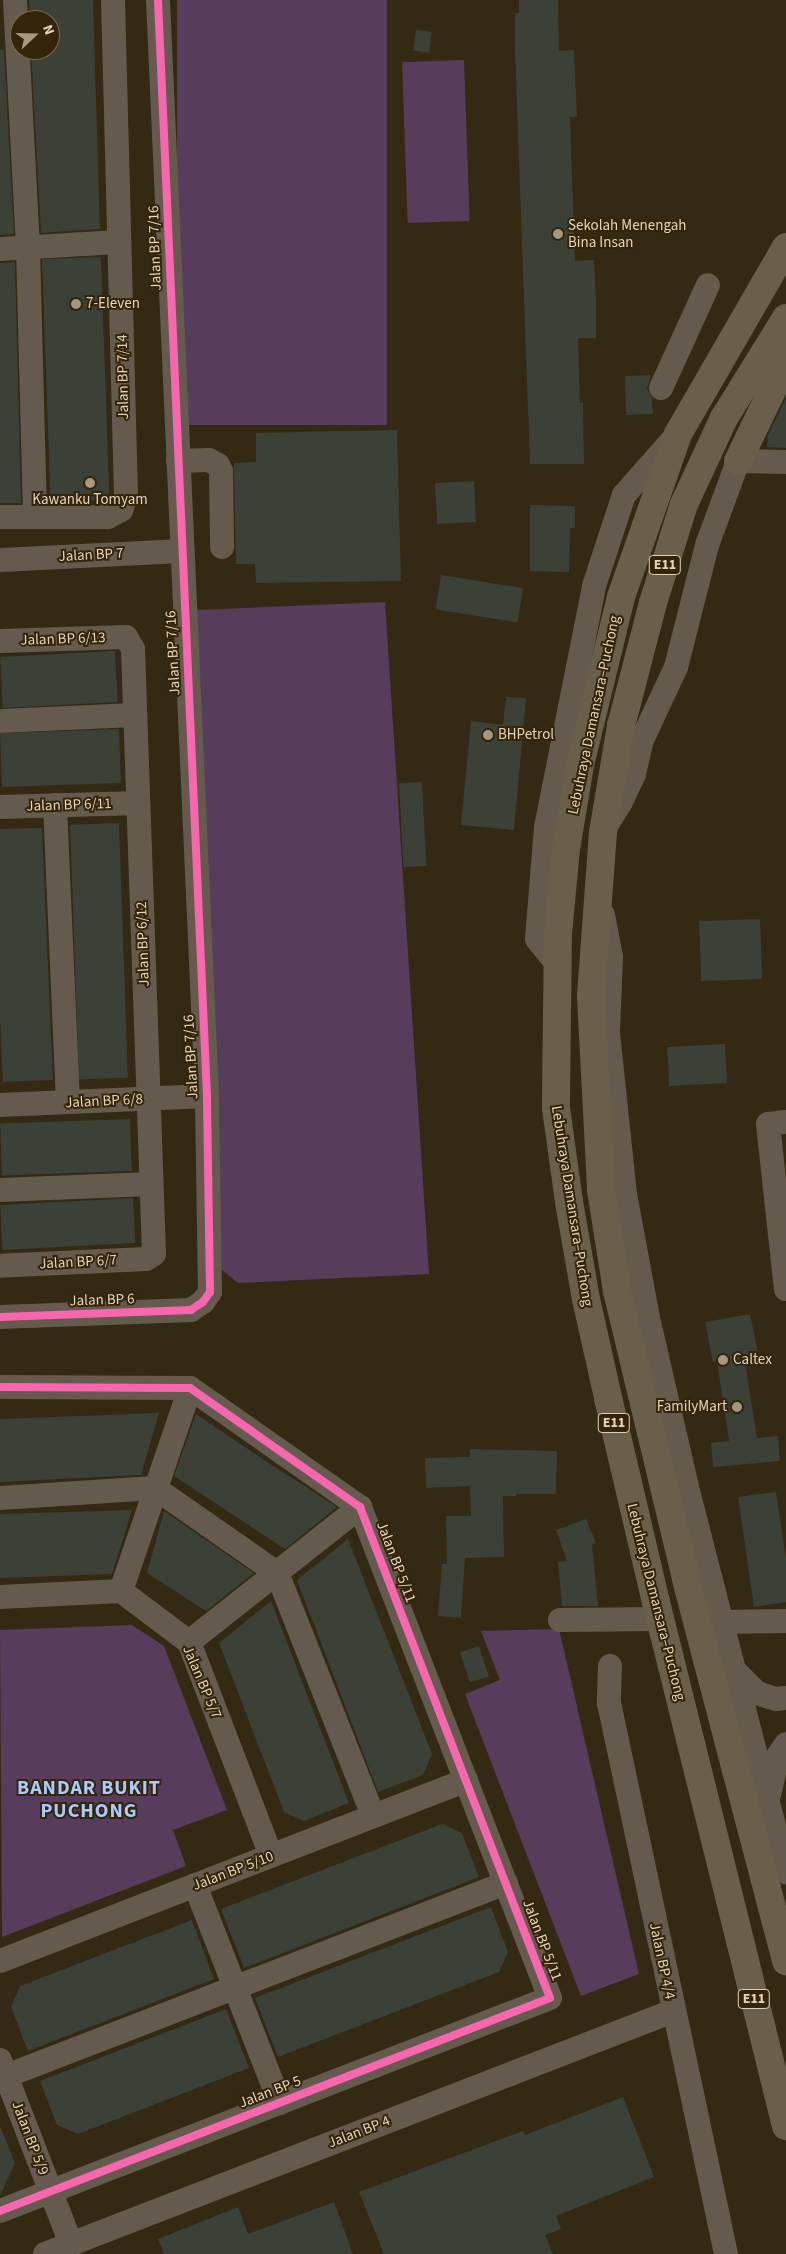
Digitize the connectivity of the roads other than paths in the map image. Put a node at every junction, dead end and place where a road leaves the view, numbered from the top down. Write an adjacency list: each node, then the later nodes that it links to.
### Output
1 (15, 0): 6 (street)
2 (113, 0): 4 (street, Jalan BP 7/14)
3 (158, 0): 11 (street, Jalan BP 7/16)
4 (120, 242): 6 (street); 15 (street, Jalan BP 7/14)
5 (786, 247): 49 (highway, Lebuhraya Damansara–Puchong / E11)
6 (28, 248): 7 (street); 15 (street)
7 (0, 249)
8 (708, 285): 10 (street)
9 (786, 330): 12 (highway); 26 (highway, Lebuhraya Damansara–Puchong / E11)
10 (661, 388)
11 (178, 461): 16 (street); 17 (street, Jalan BP 7/16)
12 (738, 461): 13 (street); 26 (street)
13 (786, 462)
14 (0, 517): 15 (street, Jalan BP 7/14)
15 (35, 517)
16 (222, 547)
17 (182, 551): 18 (street, Jalan BP 7); 28 (street, Jalan BP 7/16)
18 (0, 560)
19 (126, 637): 20 (street, Jalan BP 6/13); 21 (street, Jalan BP 6/12)
20 (0, 641)
21 (135, 715): 22 (street); 23 (street, Jalan BP 6/12)
22 (0, 720)
23 (138, 803): 24 (street, Jalan BP 6/11); 29 (street, Jalan BP 6/12)
24 (55, 805): 25 (street, Jalan BP 6/11); 30 (street)
25 (0, 807)
26 (603, 832): 27 (highway, Lebuhraya Damansara–Puchong / E11)
27 (599, 890): 51 (street); 65 (highway, Lebuhraya Damansara–Puchong / E11)
28 (207, 1096): 29 (street, Jalan BP 6/8); 38 (street, Jalan BP 7/16)
29 (148, 1099): 30 (street, Jalan BP 6/8); 33 (street, Jalan BP 6/12)
30 (68, 1102): 31 (street, Jalan BP 6/8)
31 (0, 1105)
32 (786, 1122): 37 (street)
33 (151, 1184): 34 (street); 35 (street, Jalan BP 6/12)
34 (0, 1190)
35 (154, 1254): 36 (street, Jalan BP 6/7)
36 (0, 1266)
37 (786, 1288)
38 (204, 1302): 39 (street, Jalan BP 6)
39 (0, 1317)
40 (0, 1386): 41 (street)
41 (190, 1388): 42 (street); 44 (street, Jalan BP 5/11)
42 (155, 1488): 43 (street); 45 (street); 46 (street)
43 (0, 1498)
44 (360, 1508): 45 (street); 57 (street, Jalan BP 5/11)
45 (276, 1573): 52 (street); 59 (street)
46 (121, 1590): 47 (street); 52 (street, Jalan BP 5/7)
47 (0, 1597)
48 (560, 1620): 49 (street)
49 (661, 1620): 71 (highway, Lebuhraya Damansara–Puchong / E11)
50 (786, 1621): 51 (street)
51 (723, 1622): 54 (street)
52 (189, 1642): 60 (street, Jalan BP 5/7)
53 (610, 1666): 68 (street, Jalan BP 4/4)
54 (735, 1670): 55 (street); 58 (street)
55 (786, 1698)
56 (786, 1744): 58 (street)
57 (466, 1780): 59 (street, Jalan BP 5/10); 62 (street, Jalan BP 5/11)
58 (768, 1802): 61 (street)
59 (373, 1816): 60 (street, Jalan BP 5/10)
60 (271, 1856): 63 (street, Jalan BP 5/10)
61 (786, 1872)
62 (506, 1882): 66 (street); 67 (street, Jalan BP 5/11)
63 (195, 1885): 64 (street, Jalan BP 5/10); 66 (street)
64 (0, 1961)
65 (786, 1962)
66 (235, 1987): 69 (street); 70 (street)
67 (550, 1998): 70 (street, Jalan BP 5)
68 (673, 2011): 74 (street, Jalan BP 4); 76 (street, Jalan BP 4/4)
69 (3, 2068): 72 (street, Jalan BP 5/9)
70 (280, 2102): 72 (street, Jalan BP 5)
71 (786, 2126)
72 (51, 2191): 73 (street, Jalan BP 5); 74 (street, Jalan BP 5/9)
73 (0, 2211)
74 (71, 2244): 75 (street, Jalan BP 4)
75 (44, 2254)
76 (726, 2254)

